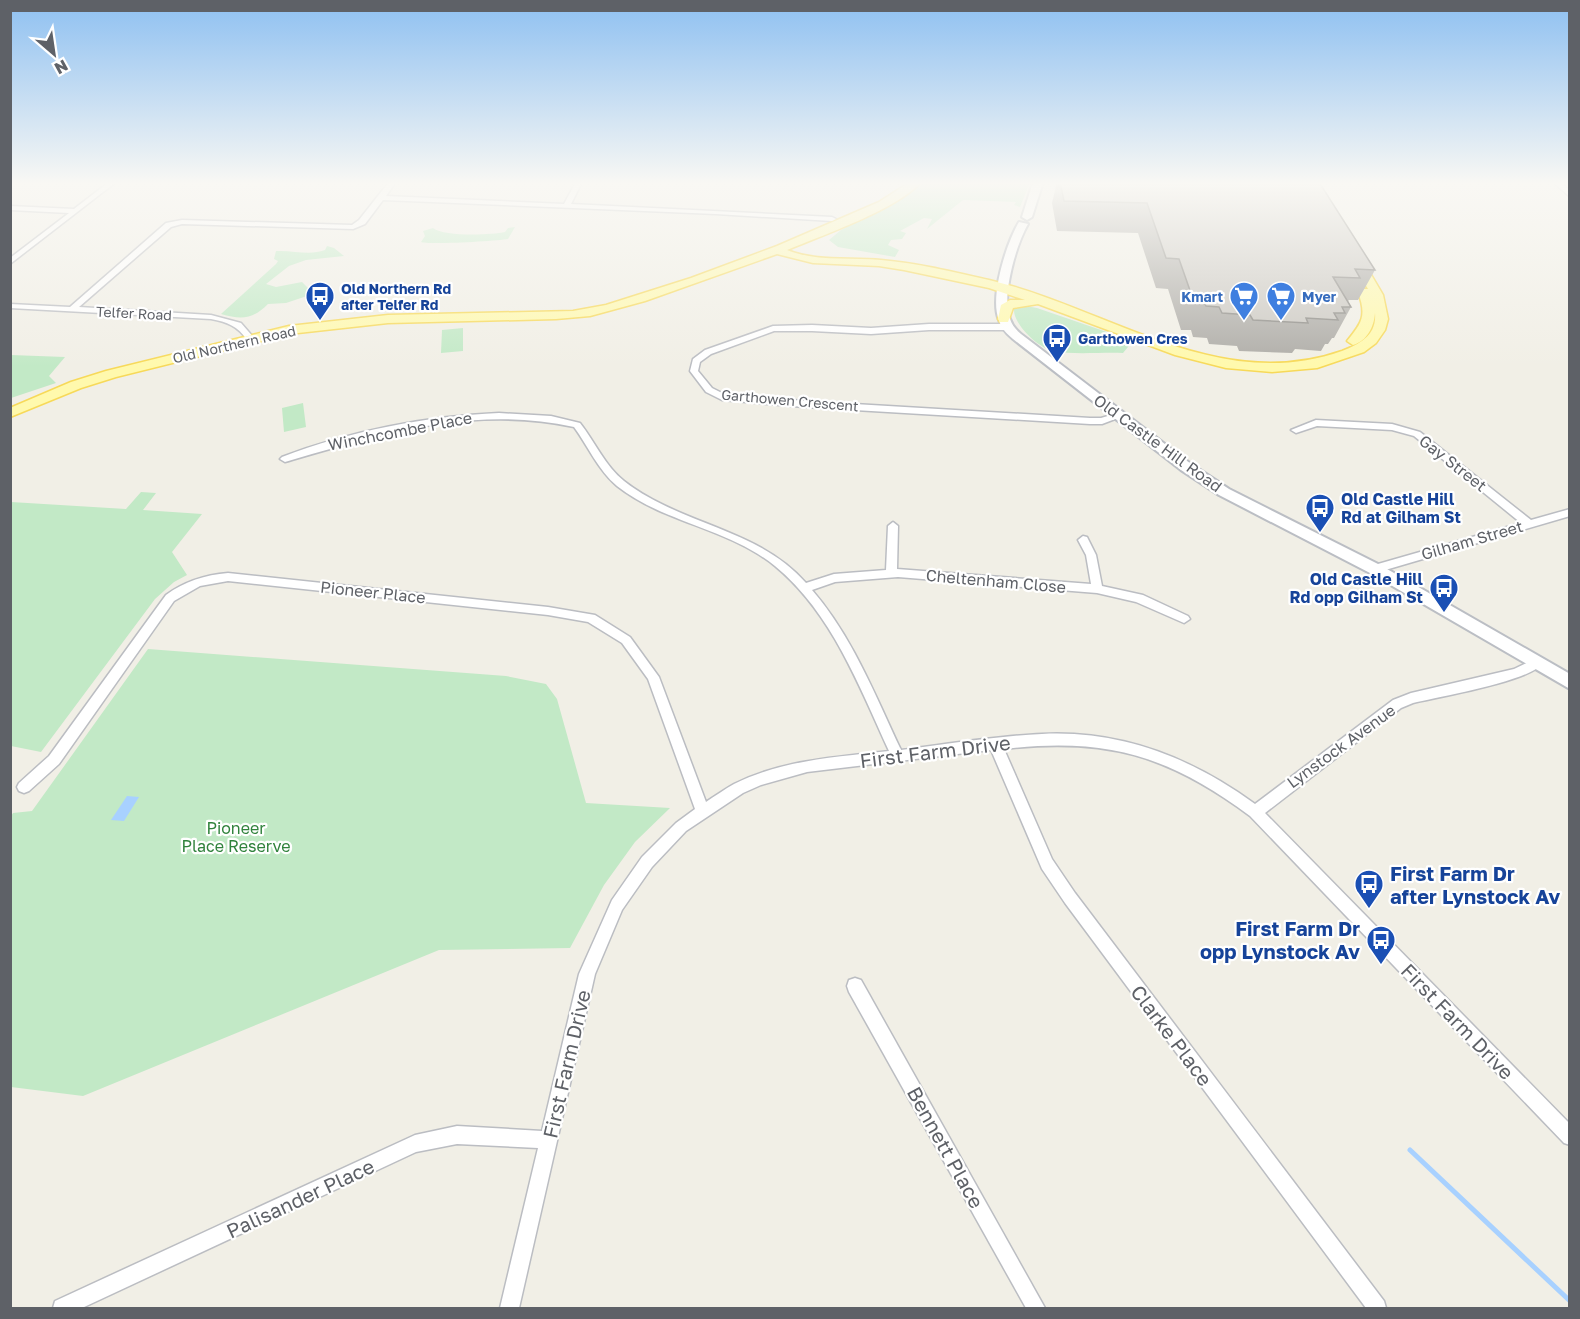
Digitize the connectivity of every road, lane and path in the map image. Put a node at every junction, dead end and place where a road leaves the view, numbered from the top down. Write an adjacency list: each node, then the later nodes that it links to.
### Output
1 (33, 244): 8 (street)
2 (148, 244): 13 (street)
3 (786, 244): 6 (main road, Old Northern Road)
4 (829, 244): 7 (main road)
5 (1015, 244): 10 (street)
6 (781, 246): 7 (main road); 9 (main road); 15 (main road, Old Northern Road)
7 (831, 248): 10 (main road)
8 (10, 262)
9 (975, 281): 10 (main road); 14 (main road)
10 (1005, 285): 12 (main road); 12 (main road); 14 (street)
11 (10, 306): 13 (street, Telfer Road)
12 (1052, 306): 14 (main road)
13 (72, 309): 15 (street, Telfer Road)
14 (1006, 323): 17 (street, Old Castle Hill Road); 17 (street, Garthowen Crescent)
15 (250, 338): 16 (main road, Old Northern Road)
16 (10, 413)
17 (1118, 416): 24 (street, Old Castle Hill Road)
18 (1296, 430): 21 (street, Gay Street)
19 (285, 459): 26 (street, Winchcombe Place)
20 (1569, 512): 21 (street, Gilham Street)
21 (1529, 524): 24 (street, Gilham Street)
22 (893, 526): 25 (street)
23 (1083, 540): 27 (street)
24 (1375, 569): 29 (street, Old Castle Hill Road)
25 (891, 573): 26 (street, Cheltenham Close); 27 (street, Cheltenham Close)
26 (804, 588): 32 (street, Winchcombe Place)
27 (1097, 589): 28 (street, Cheltenham Close)
28 (1184, 619)
29 (1537, 663): 30 (street, Old Castle Hill Road); 35 (street, Lynstock Avenue)
30 (1569, 682)
31 (995, 744): 32 (street, First Farm Drive); 35 (street, First Farm Drive); 42 (street, Clarke Place)
32 (897, 755): 34 (street, First Farm Drive)
33 (24, 787): 34 (street, Pioneer Place)
34 (703, 811): 38 (street, First Farm Drive)
35 (1255, 812): 37 (street, First Farm Drive)
36 (855, 986): 41 (street, Bennett Place)
37 (1569, 1137)
38 (549, 1140): 39 (street, Palisander Place); 40 (street, First Farm Drive)
39 (62, 1308)
40 (510, 1308)
41 (1036, 1308)
42 (1377, 1308)

